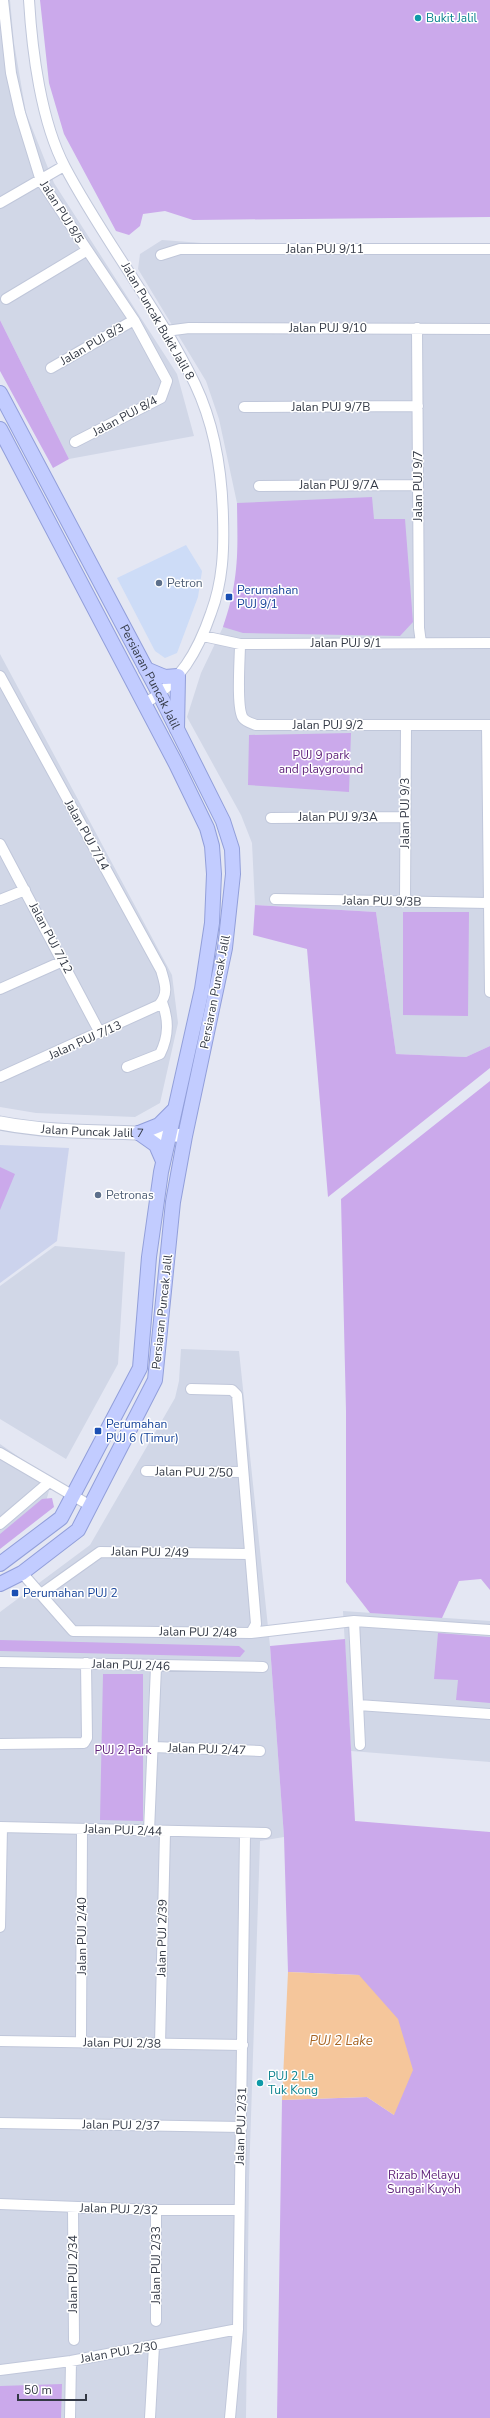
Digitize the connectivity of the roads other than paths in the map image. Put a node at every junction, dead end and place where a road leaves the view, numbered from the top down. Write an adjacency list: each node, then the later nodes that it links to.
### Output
1 (3, 0): 4 (street, Jalan PUJ 8/5)
2 (29, 0): 3 (street, Jalan Puncak Bukit Jalil 8)
3 (64, 166): 4 (street); 13 (street, Jalan Puncak Bukit Jalil 8)
4 (41, 181): 5 (street); 7 (street, Jalan PUJ 8/5)
5 (0, 203)
6 (490, 249): 8 (street, Jalan PUJ 9/11)
7 (86, 251): 9 (street); 10 (street, Jalan PUJ 8/5)
8 (161, 255)
9 (6, 298)
10 (134, 320): 14 (street, Jalan PUJ 8/3); 15 (street, Jalan PUJ 8/5)
11 (417, 328): 12 (street, Jalan PUJ 9/10); 13 (street, Jalan PUJ 9/10); 17 (street, Jalan PUJ 9/7)
12 (490, 329)
13 (166, 331): 23 (street, Jalan Puncak Bukit Jalil 8)
14 (51, 368)
15 (167, 381): 20 (street, Jalan PUJ 8/4)
16 (0, 393): 27 (main road, Persiaran Puncak Jalil)
17 (418, 406): 18 (street, Jalan PUJ 9/7B); 21 (street, Jalan PUJ 9/7)
18 (244, 407)
19 (0, 429): 31 (main road, Persiaran Puncak Jalil)
20 (75, 442)
21 (418, 485): 22 (street, Jalan PUJ 9/7A); 24 (street, Jalan PUJ 9/7)
22 (259, 486)
23 (203, 636): 26 (street, Jalan PUJ 9/1); 29 (street, Jalan Puncak Bukit Jalil 8)
24 (421, 642): 25 (street, Jalan PUJ 9/1); 26 (street, Jalan PUJ 9/1)
25 (490, 643)
26 (240, 644): 32 (street, Jalan PUJ 9/2)
27 (146, 669): 29 (main road); 30 (main road, Persiaran Puncak Jalil)
28 (0, 676): 46 (street, Jalan PUJ 7/14)
29 (178, 676): 30 (street, Jalan Puncak Bukit Jalil 8); 34 (main road)
30 (160, 695): 31 (street, Jalan Puncak Bukit Jalil 8); 34 (main road, Persiaran Puncak Jalil)
31 (144, 704): 50 (main road, Persiaran Puncak Jalil)
32 (406, 725): 33 (street, Jalan PUJ 9/2); 35 (street, Jalan PUJ 9/3)
33 (489, 725): 42 (street)
34 (177, 732): 54 (main road, Persiaran Puncak Jalil)
35 (404, 816): 36 (street, Jalan PUJ 9/3A); 41 (street, Jalan PUJ 9/3)
36 (271, 818)
37 (0, 844): 38 (street, Jalan PUJ 7/12)
38 (25, 890): 40 (street); 43 (street, Jalan PUJ 7/12)
39 (275, 899): 41 (street, Jalan PUJ 9/3B)
40 (0, 900)
41 (404, 902): 42 (street, Jalan PUJ 9/3B)
42 (488, 903): 45 (street)
43 (63, 961): 44 (street); 47 (street, Jalan PUJ 7/12)
44 (0, 989)
45 (490, 992)
46 (164, 999): 47 (street, Jalan PUJ 7/13); 48 (street, Jalan PUJ 7/14)
47 (100, 1033): 49 (street, Jalan PUJ 7/13)
48 (127, 1067)
49 (0, 1077)
50 (174, 1110): 52 (main road); 53 (main road, Persiaran Puncak Jalil)
51 (0, 1123): 52 (street, Jalan Puncak Jalil 7)
52 (139, 1133): 53 (street, Jalan Puncak Jalil 7); 55 (main road)
53 (168, 1134): 54 (street, Jalan Puncak Jalil 7); 55 (main road, Persiaran Puncak Jalil)
54 (185, 1136): 62 (main road, Persiaran Puncak Jalil)
55 (163, 1160): 61 (main road, Persiaran Puncak Jalil)
56 (191, 1389): 59 (street, Jalan PUJ 2/48)
57 (0, 1452): 60 (street)
58 (146, 1472): 59 (street, Jalan PUJ 2/50)
59 (242, 1472): 64 (street, Jalan PUJ 2/48)
60 (48, 1483): 61 (street); 63 (street)
61 (72, 1496): 62 (street); 65 (main road, Persiaran Puncak Jalil)
62 (89, 1505): 66 (main road, Persiaran Puncak Jalil)
63 (0, 1524)
64 (249, 1554): 68 (street, Jalan PUJ 2/49); 71 (street, Jalan PUJ 2/48)
65 (0, 1564)
66 (22, 1573): 67 (main road, Persiaran Puncak Jalil); 68 (street, Jalan PUJ 2/48)
67 (0, 1584)
68 (41, 1594): 71 (street, Jalan PUJ 2/48)
69 (354, 1621): 70 (street); 71 (street); 76 (street)
70 (490, 1630)
71 (251, 1633)
72 (0, 1662): 73 (street, Jalan PUJ 2/46)
73 (86, 1663): 74 (street, Jalan PUJ 2/46); 78 (street)
74 (156, 1667): 75 (street, Jalan PUJ 2/46); 80 (street)
75 (263, 1668)
76 (358, 1705): 77 (street); 79 (street)
77 (490, 1714)
78 (0, 1744)
79 (360, 1745)
80 (153, 1747): 81 (street, Jalan PUJ 2/47); 84 (street)
81 (260, 1751)
82 (1, 1828): 83 (street, Jalan PUJ 2/44); 88 (street)
83 (82, 1829): 84 (street, Jalan PUJ 2/44); 90 (street, Jalan PUJ 2/40)
84 (148, 1831): 85 (street, Jalan PUJ 2/44)
85 (165, 1832): 86 (street, Jalan PUJ 2/44); 91 (street, Jalan PUJ 2/39)
86 (245, 1833): 87 (street, Jalan PUJ 2/44); 92 (street, Jalan PUJ 2/31)
87 (266, 1833)
88 (0, 1927)
89 (0, 2041): 90 (street, Jalan PUJ 2/38)
90 (81, 2042): 91 (street, Jalan PUJ 2/38)
91 (160, 2044): 92 (street, Jalan PUJ 2/38)
92 (243, 2045): 94 (street, Jalan PUJ 2/31)
93 (0, 2123): 94 (street, Jalan PUJ 2/37)
94 (242, 2127): 98 (street, Jalan PUJ 2/31)
95 (0, 2204): 96 (street, Jalan PUJ 2/32)
96 (73, 2207): 97 (street, Jalan PUJ 2/32); 101 (street, Jalan PUJ 2/34)
97 (156, 2210): 98 (street, Jalan PUJ 2/32); 99 (street, Jalan PUJ 2/33)
98 (238, 2210): 100 (street, Jalan PUJ 2/31)
99 (156, 2321)
100 (238, 2328): 102 (street, Jalan PUJ 2/30); 107 (street, Jalan PUJ 2/31)
101 (74, 2340)
102 (154, 2346): 103 (street, Jalan PUJ 2/30); 106 (street)
103 (71, 2361): 104 (street, Jalan PUJ 2/30); 105 (street)
104 (0, 2370)
105 (70, 2418)
106 (150, 2418)
107 (230, 2418)

